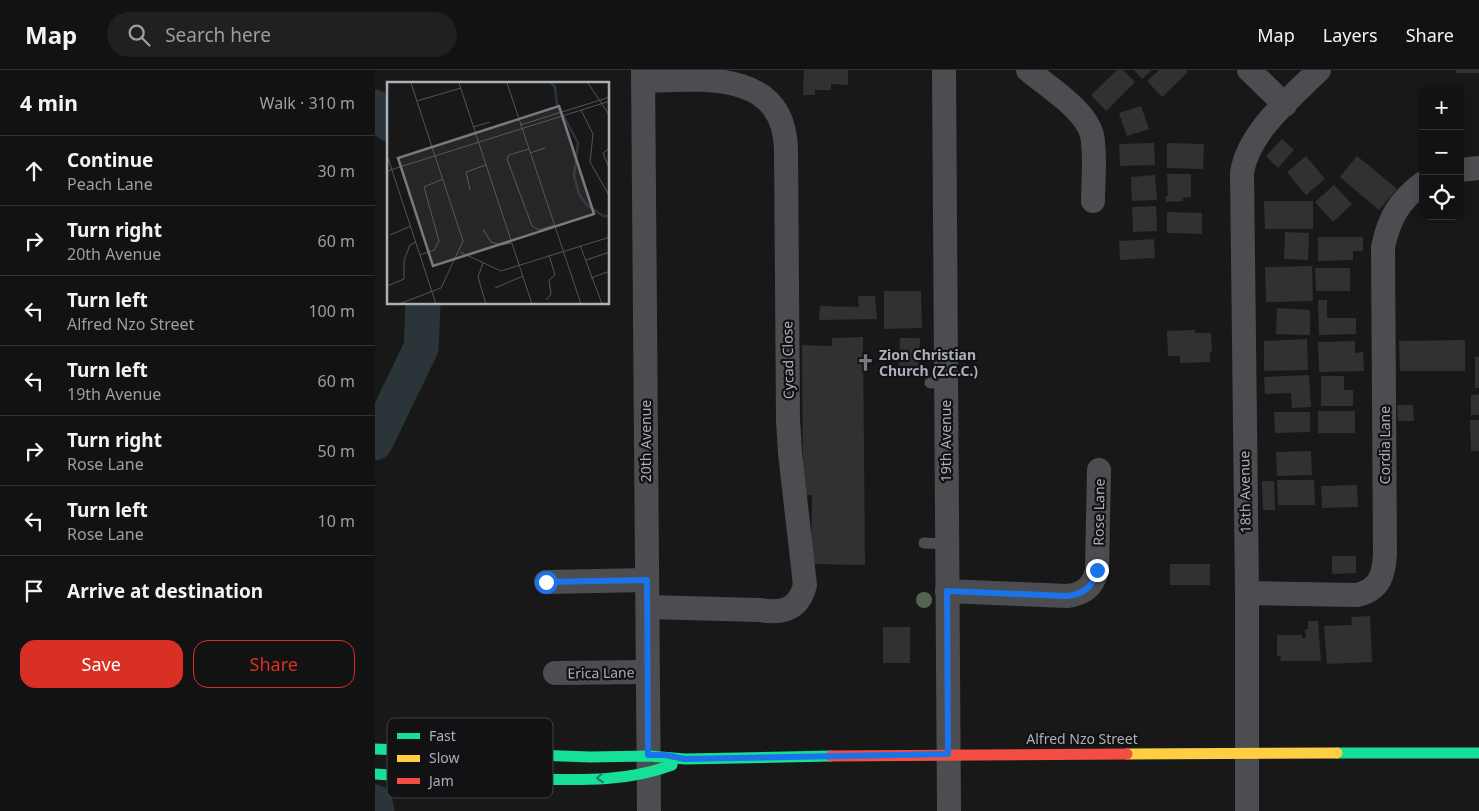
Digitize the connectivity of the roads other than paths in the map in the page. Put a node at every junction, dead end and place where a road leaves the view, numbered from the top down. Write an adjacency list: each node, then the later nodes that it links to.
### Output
1 (944, 70): 14 (street, 19th Avenue)
2 (1028, 70): 10 (street)
3 (1249, 70): 6 (street)
4 (1319, 70): 6 (street)
5 (643, 76): 12 (street, 20th Avenue); 16 (street, Cycad Close)
6 (1285, 105): 15 (street, 18th Avenue)
7 (1479, 168): 8 (street)
8 (1464, 170)
9 (1419, 186): 15 (street, Cordia Lane)
10 (1093, 201)
11 (1099, 470): 14 (street, Rose Lane)
12 (647, 580): 13 (street); 16 (street, 20th Avenue)
13 (546, 582)
14 (947, 591): 21 (street, 19th Avenue)
15 (1247, 593): 19 (street, 18th Avenue)
16 (648, 607): 17 (street, 20th Avenue)
17 (647, 672): 18 (street, Erica Lane); 24 (street, 20th Avenue)
18 (555, 674)
19 (1247, 753): 20 (street, Alfred Nzo Street); 21 (street, Alfred Nzo Street); 28 (street, 18th Avenue)
20 (1479, 753)
21 (948, 754): 23 (street, Alfred Nzo Street); 27 (street, 19th Avenue)
22 (553, 756): 24 (street)
23 (685, 759): 24 (street, Alfred Nzo Street); 24 (street, Alfred Nzo Street)
24 (649, 764): 25 (street, one-way to 25); 26 (street, 20th Avenue)
25 (553, 779)
26 (649, 811)
27 (949, 811)
28 (1247, 811)

